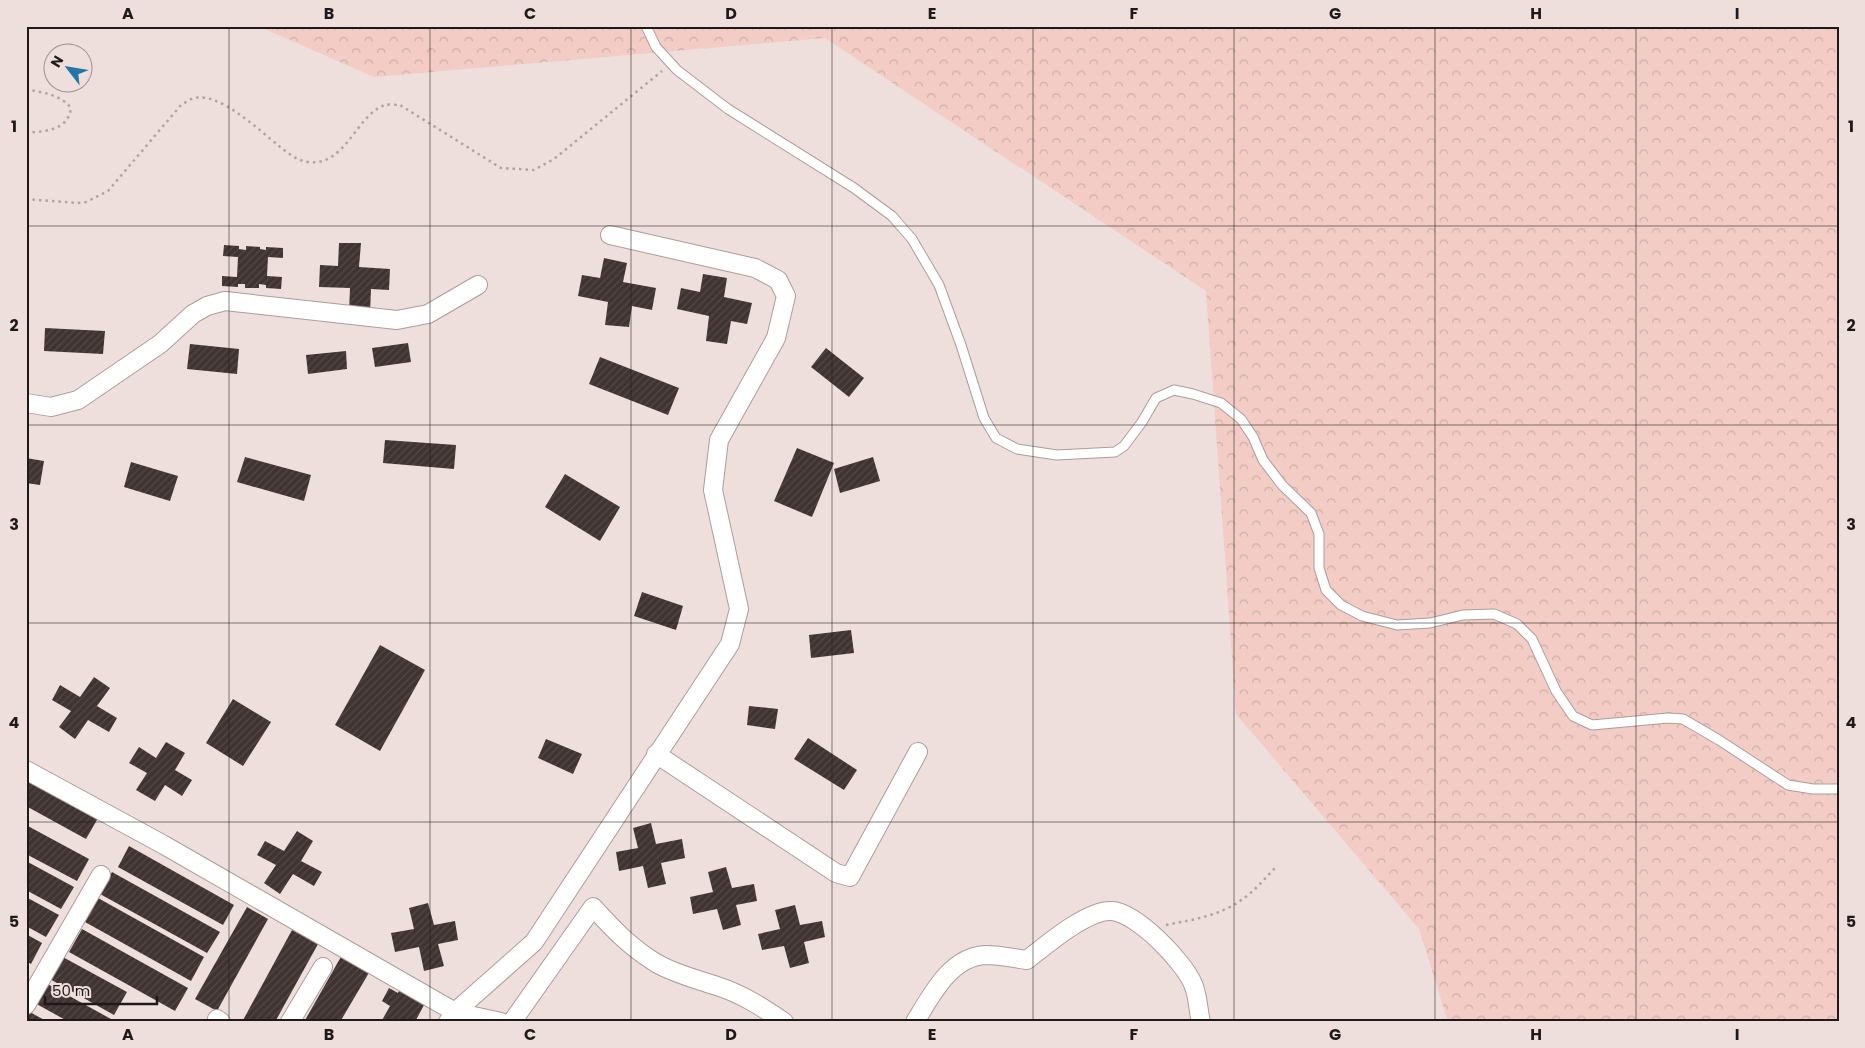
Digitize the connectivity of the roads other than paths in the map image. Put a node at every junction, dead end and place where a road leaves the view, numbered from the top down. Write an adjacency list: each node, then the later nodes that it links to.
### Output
1 (646, 26): 8 (lane)
2 (610, 235): 6 (street)
3 (478, 285): 4 (street)
4 (26, 403)
5 (918, 752): 6 (street)
6 (656, 754): 12 (street)
7 (26, 770): 12 (street)
8 (1839, 789)
9 (101, 875): 11 (street)
10 (322, 967): 13 (street)
11 (26, 1005)
12 (451, 1017): 14 (street)
13 (290, 1022)
14 (501, 1022)
15 (512, 1022): 16 (street)
16 (784, 1022)
17 (915, 1022): 18 (street)
18 (1201, 1022)

